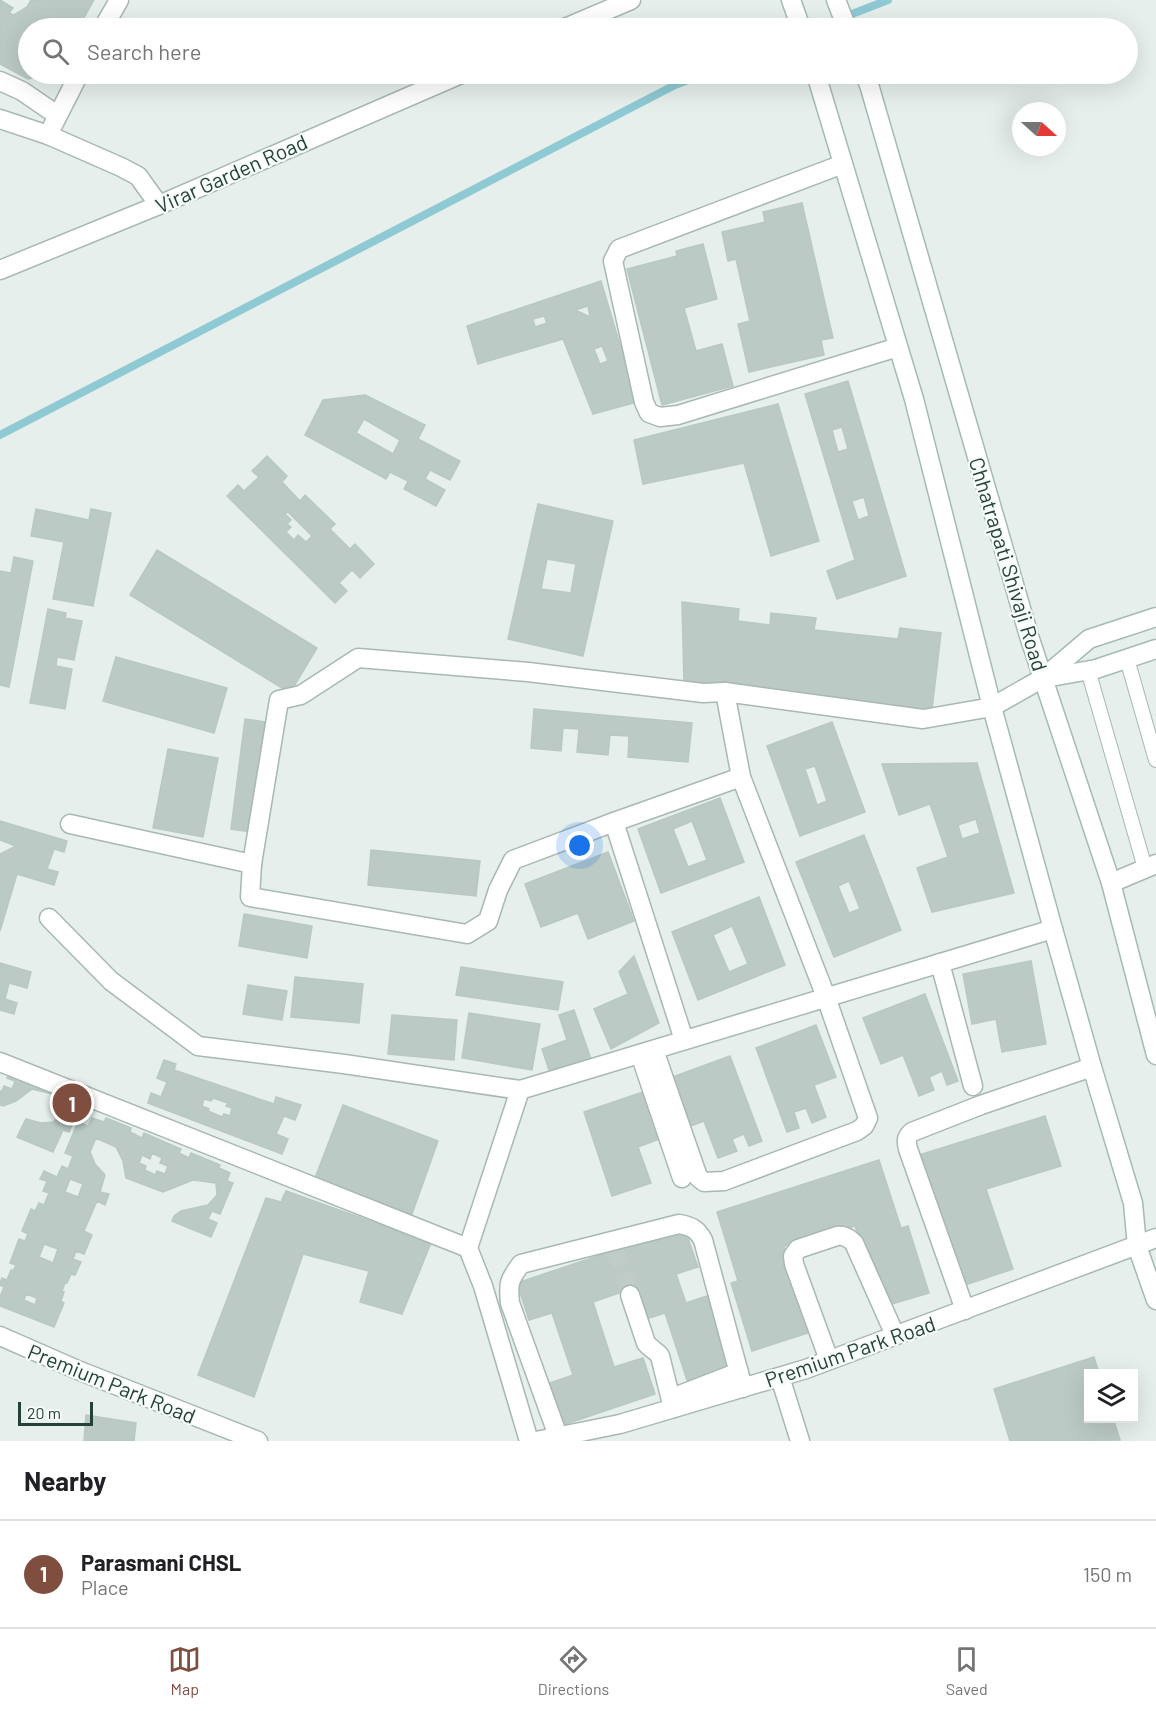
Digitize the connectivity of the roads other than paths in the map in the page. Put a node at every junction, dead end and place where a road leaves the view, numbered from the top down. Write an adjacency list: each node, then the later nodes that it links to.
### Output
1 (119, 0): 5 (street)
2 (631, 0): 6 (street)
3 (836, 0): 8 (street)
4 (792, 1): 7 (street)
5 (109, 18)
6 (589, 18)
7 (798, 18)
8 (843, 18)
9 (0, 81): 14 (street)
10 (74, 84): 14 (street)
11 (438, 84): 18 (street, Virar Garden Road)
12 (819, 84): 17 (street)
13 (868, 84): 25 (street, Chhatrapati Shivaji Road)
14 (57, 115): 16 (street)
15 (0, 119): 16 (street)
16 (48, 135): 18 (street)
17 (843, 164): 20 (street); 20 (street)
18 (159, 205): 19 (street, Virar Garden Road)
19 (0, 270)
20 (898, 347): 27 (street)
21 (1156, 617): 25 (street)
22 (1156, 649): 23 (street)
23 (1127, 658): 24 (street); 28 (lane)
24 (1088, 670): 25 (street); 33 (lane)
25 (1043, 678): 27 (street); 34 (street, Chhatrapati Shivaji Road)
26 (725, 692): 27 (street); 29 (street); 32 (street)
27 (992, 706): 36 (street)
28 (1156, 760)
29 (741, 777): 30 (street); 38 (street)
30 (614, 822): 32 (street); 39 (street)
31 (70, 824): 32 (street)
32 (252, 864)
33 (1151, 866): 34 (street)
34 (1111, 883): 41 (street, Chhatrapati Shivaji Road)
35 (49, 918): 45 (street)
36 (1053, 929): 37 (street); 43 (street)
37 (940, 963): 38 (street); 44 (street)
38 (826, 997): 39 (street); 40 (street)
39 (684, 1040): 40 (street)
40 (647, 1052): 45 (street); 46 (street)
41 (1156, 1054)
42 (0, 1062): 49 (street)
43 (1092, 1067): 48 (street); 52 (street)
44 (973, 1086)
45 (520, 1090): 49 (street)
46 (682, 1178)
47 (1156, 1238): 48 (street, Premium Park Road)
48 (1137, 1246): 51 (street); 52 (street, Premium Park Road)
49 (468, 1248): 61 (street)
50 (630, 1295): 58 (street)
51 (1156, 1300)
52 (964, 1310): 53 (street, Premium Park Road)
53 (895, 1335): 55 (street, Premium Park Road); 55 (street)
54 (0, 1336): 60 (street, Premium Park Road)
55 (829, 1360): 56 (street, Premium Park Road)
56 (780, 1377): 57 (street, Premium Park Road); 63 (street)
57 (741, 1380): 58 (street, Premium Park Road); 59 (street)
58 (672, 1403): 59 (street, Premium Park Road)
59 (556, 1432): 62 (street, Premium Park Road)
60 (258, 1441)
61 (529, 1441)
62 (536, 1441)
63 (800, 1441)

